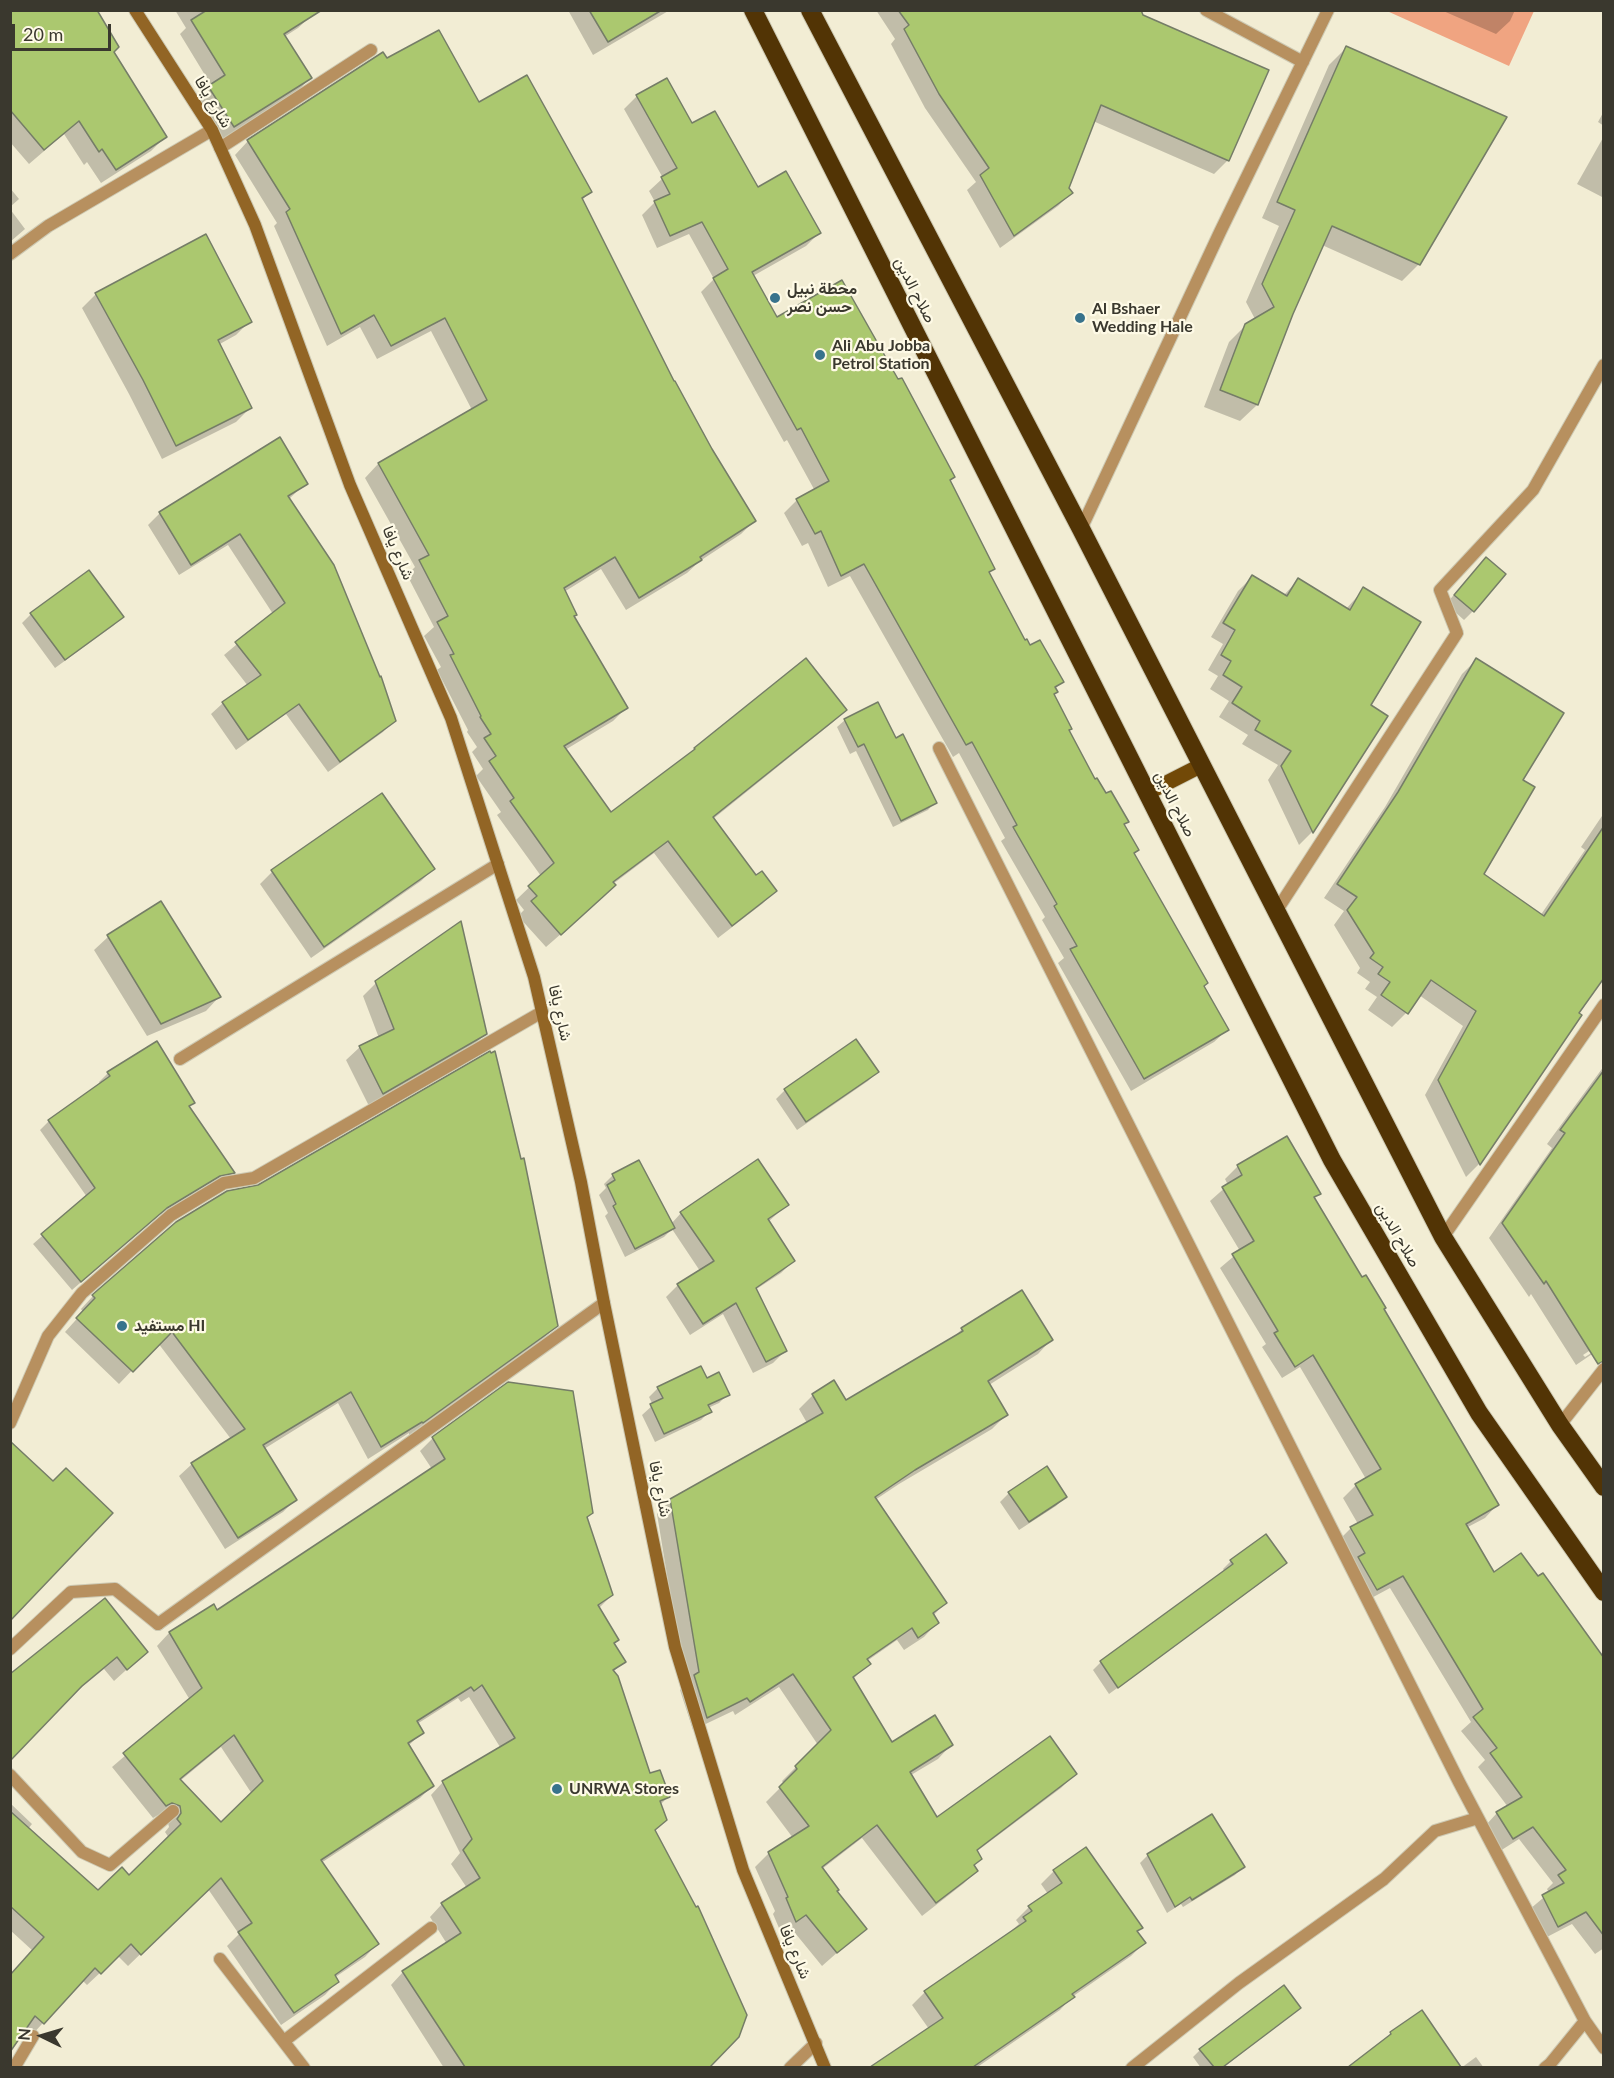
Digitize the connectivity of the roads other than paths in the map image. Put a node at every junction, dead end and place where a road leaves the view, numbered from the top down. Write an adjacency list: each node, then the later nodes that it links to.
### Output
1 (135, 10): 8 (street, شارع يافا)
2 (753, 10): 15 (highway, صلاح الدين)
3 (810, 10): 12 (highway)
4 (1206, 10): 7 (street)
5 (1328, 10): 7 (street)
6 (371, 50): 9 (street)
7 (1303, 62): 12 (street)
8 (212, 130): 9 (street, شارع يافا); 10 (street)
9 (220, 148): 16 (street, شارع يافا)
10 (10, 254)
11 (1604, 365): 17 (street)
12 (1081, 529): 14 (highway)
13 (939, 748): 31 (street)
14 (1202, 765): 15 (main road); 17 (highway)
15 (1147, 793): 27 (highway, صلاح الدين)
16 (498, 864): 19 (street, شارع يافا); 20 (street)
17 (1277, 910): 21 (highway)
18 (1604, 1005): 21 (street)
19 (542, 1012): 22 (street, شارع يافا); 24 (street)
20 (180, 1059)
21 (1443, 1237): 25 (highway)
22 (604, 1303): 28 (street); 37 (street, شارع يافا)
23 (1604, 1369): 25 (street)
24 (10, 1423)
25 (1560, 1425): 26 (highway)
26 (1604, 1487)
27 (1604, 1592)
28 (10, 1649)
29 (10, 1775): 30 (street)
30 (173, 1811)
31 (1478, 1818): 34 (street); 43 (street)
32 (430, 1928): 36 (street)
33 (220, 1959): 36 (street)
34 (1586, 2021): 38 (street); 44 (street)
35 (33, 2037): 39 (street)
36 (284, 2041): 40 (street)
37 (816, 2043): 41 (street); 42 (street, شارع يافا)
38 (1604, 2048)
39 (14, 2067)
40 (304, 2067)
41 (790, 2067)
42 (825, 2067)
43 (1131, 2067)
44 (1545, 2067)

